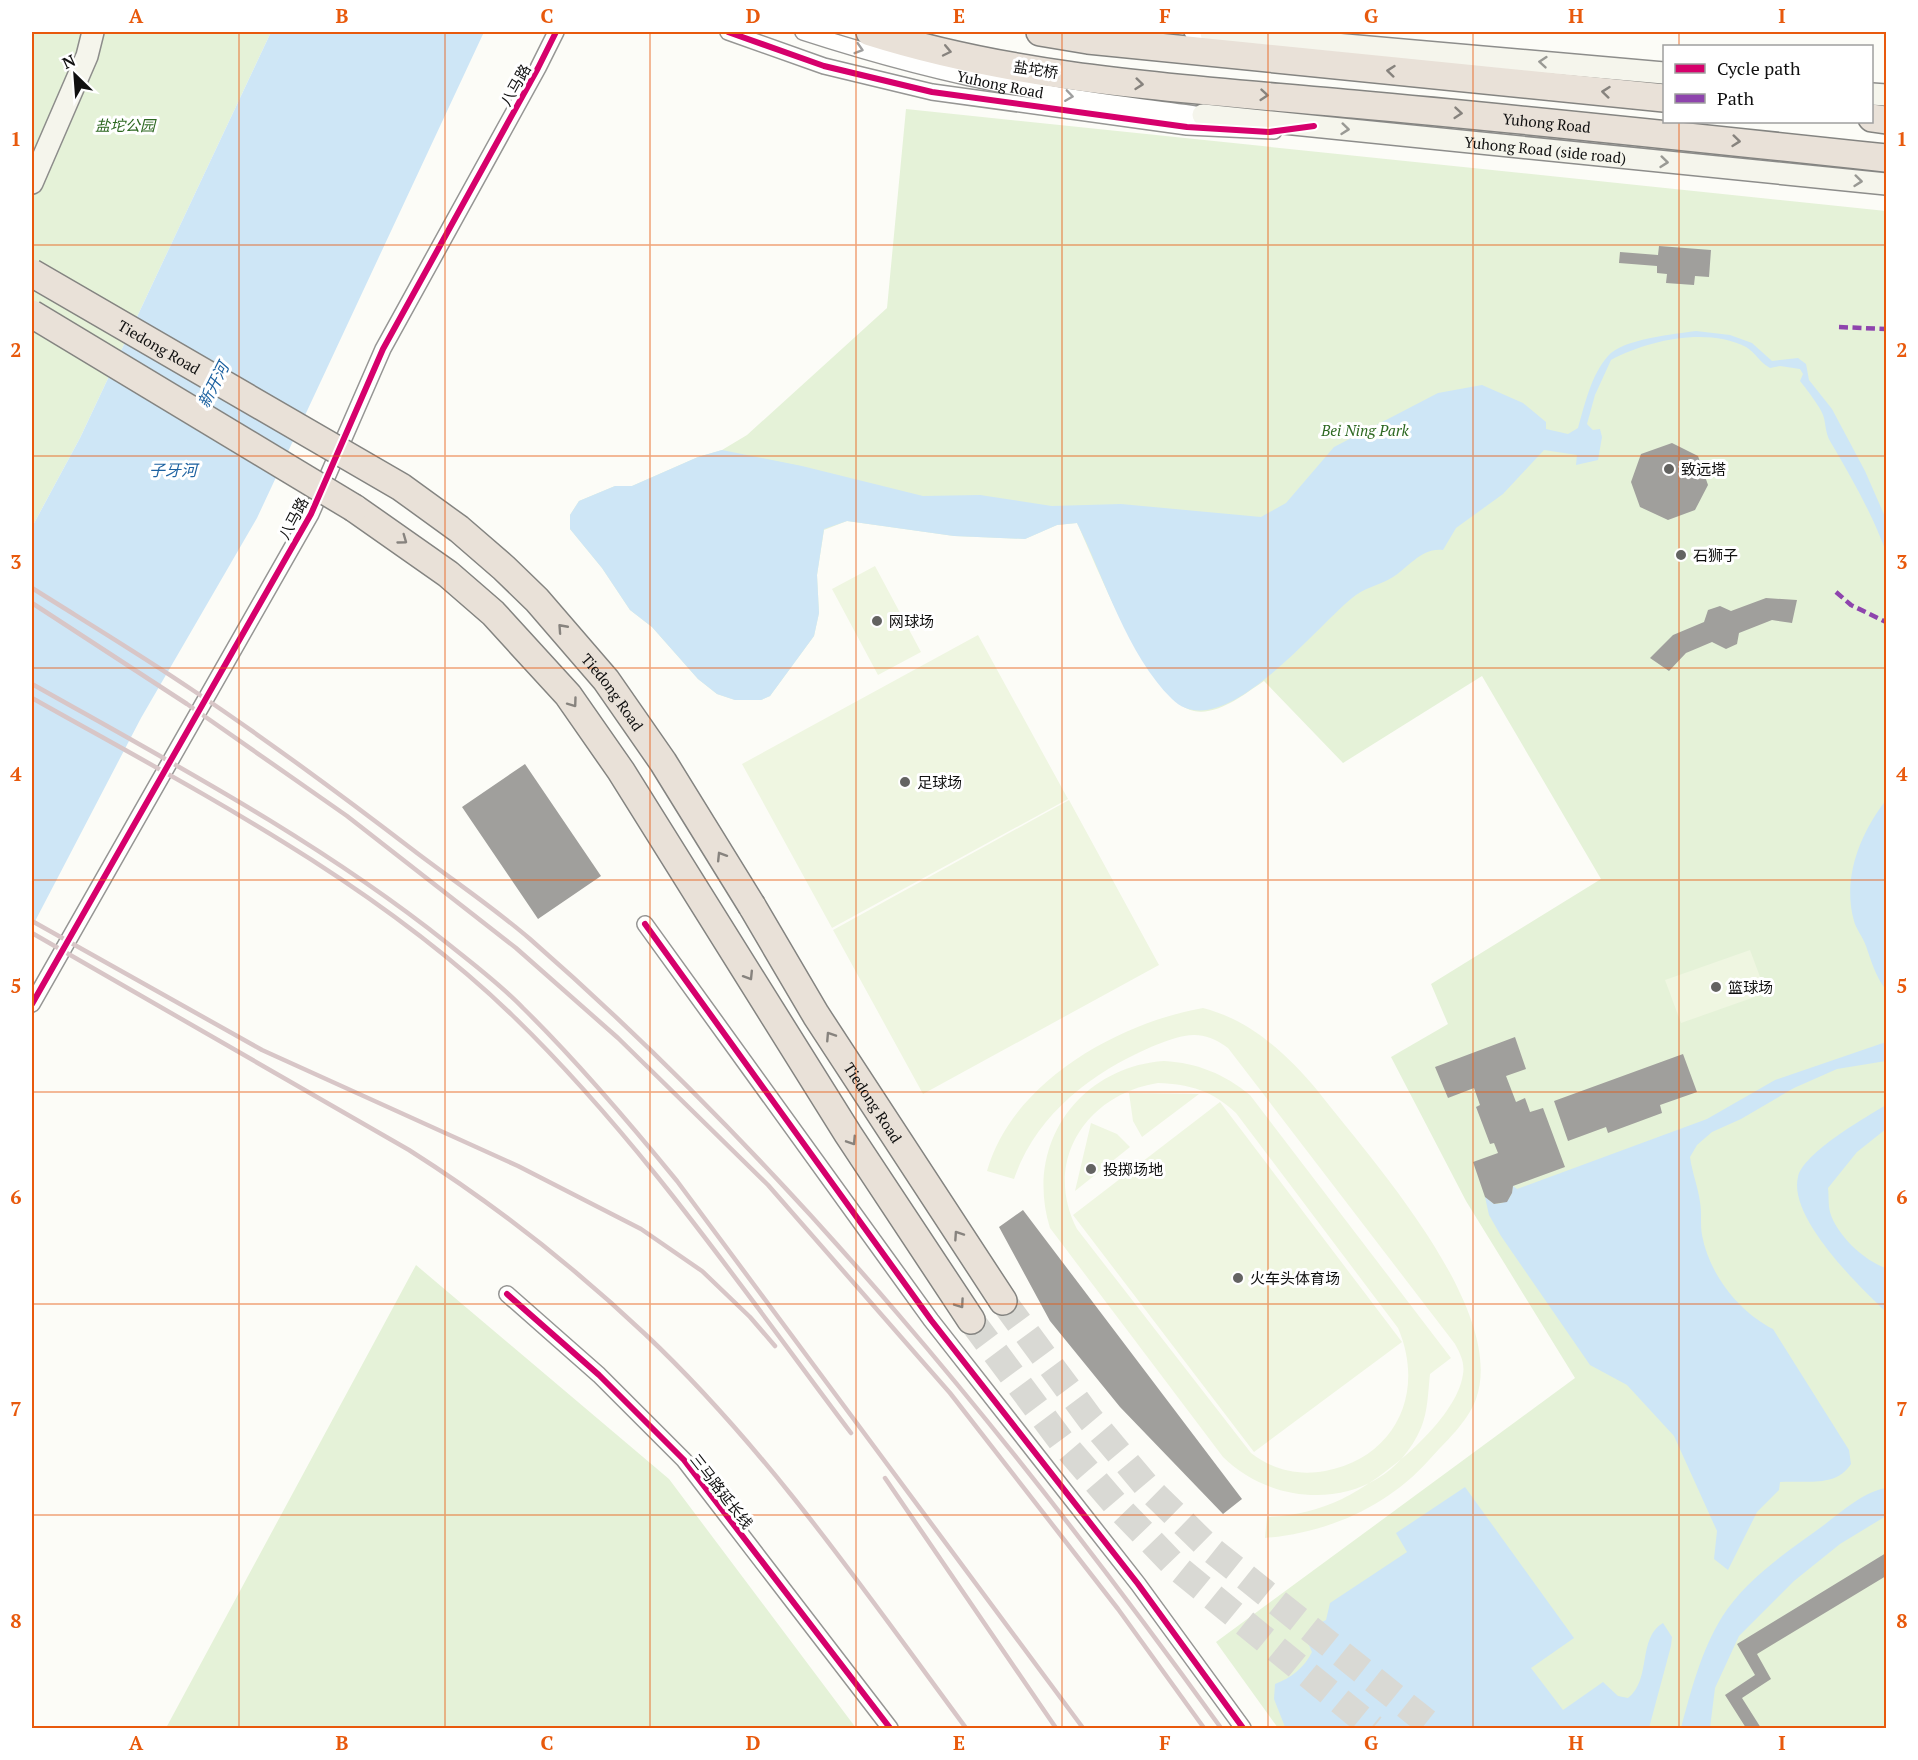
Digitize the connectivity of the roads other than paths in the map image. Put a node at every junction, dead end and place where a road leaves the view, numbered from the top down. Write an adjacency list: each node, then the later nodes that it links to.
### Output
1 (93, 32): 15 (main road)
2 (556, 32): 24 (street, 八马路)
3 (728, 32): 13 (street)
4 (803, 32): 12 (street, Yuhong Road, one-way to 12)
5 (870, 32): 12 (highway, 盐坨桥, one-way to 12)
6 (1040, 32): 8 (highway)
7 (1295, 32): 9 (street)
8 (1204, 39): 9 (main road); 11 (highway, one-way to 8)
9 (1315, 42): 10 (main road, one-way to 9)
10 (1663, 73)
11 (1663, 98)
12 (1204, 103): 13 (main road, Yuhong Road (side road)); 14 (highway, Yuhong Road, one-way to 14)
13 (1314, 126): 16 (main road, Yuhong Road (side road), one-way to 16)
14 (1887, 158)
15 (32, 183)
16 (1887, 184)
17 (32, 255): 21 (highway, bridge)
18 (32, 273): 21 (highway, Tiedong Road, bridge)
19 (32, 314): 22 (highway, bridge)
20 (32, 335): 22 (highway, bridge)
21 (401, 487): 26 (highway, Tiedong Road, one-way to 21, bridge)
22 (354, 508): 27 (highway, one-way to 27)
23 (645, 924): 29 (street)
24 (32, 1004)
25 (507, 1294): 28 (street, 三马路延长线)
26 (1003, 1301)
27 (971, 1320)
28 (890, 1728)
29 (1243, 1728)

